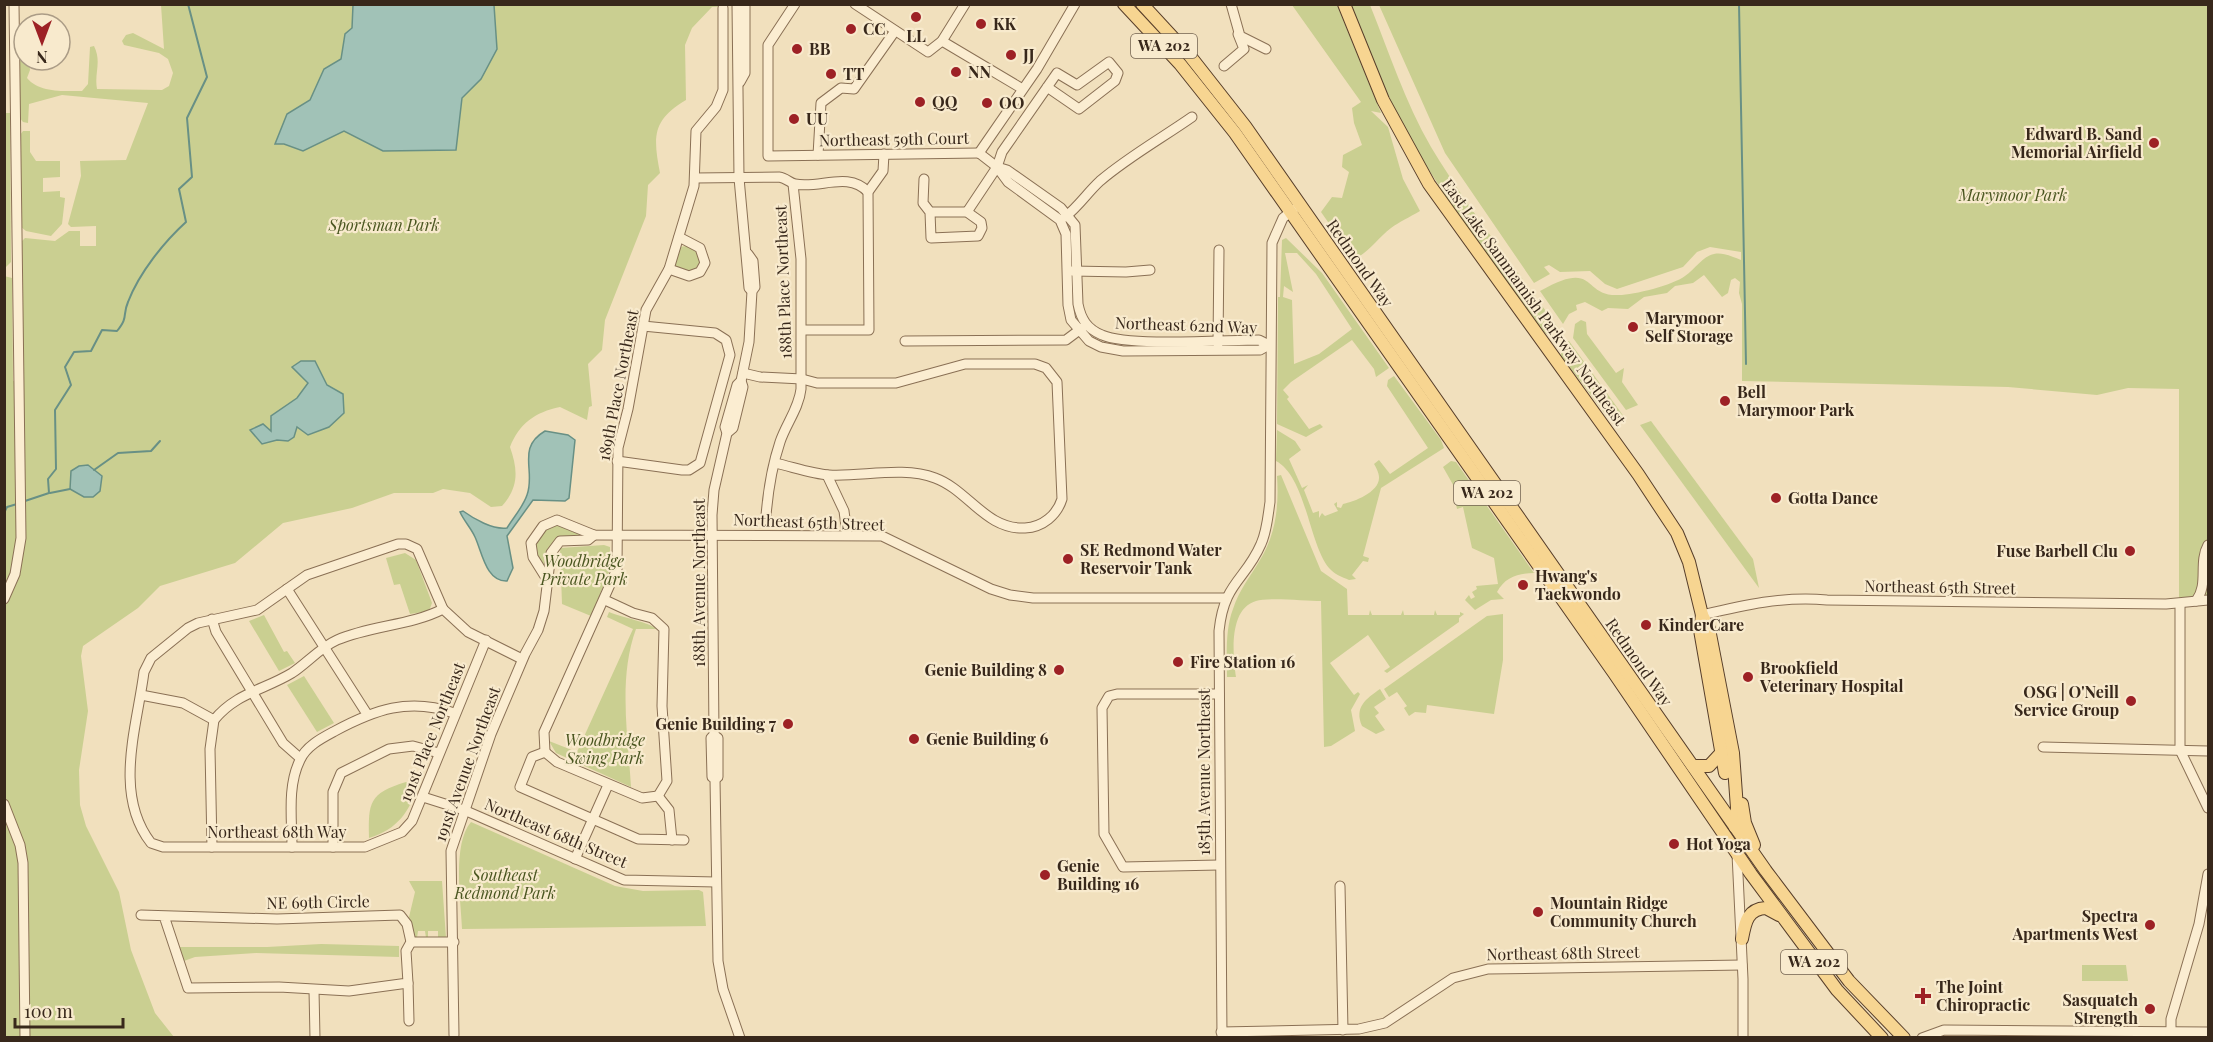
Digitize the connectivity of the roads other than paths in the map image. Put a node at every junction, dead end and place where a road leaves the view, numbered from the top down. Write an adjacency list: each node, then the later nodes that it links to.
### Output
1 (14, 4): 17 (street)
2 (737, 4): 19 (street, 188th Avenue Northeast)
3 (745, 4): 19 (street, 188th Avenue Northeast)
4 (795, 4): 25 (street, Northeast 59th Court)
5 (855, 4): 13 (street)
6 (965, 4): 15 (street)
7 (1075, 4): 21 (street, Northeast 59th Court)
8 (1124, 4): 32 (main road, WA 202)
9 (1142, 4): 32 (main road, WA 202)
10 (1232, 4): 14 (street)
11 (1344, 4): 69 (main road, East Lake Sammamish Parkway Northeast)
12 (723, 8): 27 (street, 189th Place Northeast)
13 (895, 31): 15 (street); 25 (street)
14 (1237, 31): 16 (street); 18 (street)
15 (942, 41): 21 (street)
16 (1266, 49)
17 (9, 50): 41 (street)
18 (1224, 66)
19 (740, 82): 28 (street, 188th Avenue Northeast)
20 (1047, 87): 20 (street); 26 (street)
21 (1022, 88): 23 (street, Northeast 59th Court)
22 (1192, 117): 35 (street)
23 (979, 153): 24 (street, Northeast 59th Court); 26 (street)
24 (884, 154): 25 (street, Northeast 59th Court); 31 (street)
25 (818, 155)
26 (997, 167): 34 (street); 35 (street)
27 (695, 178): 28 (street); 36 (street, 189th Place Northeast)
28 (739, 178): 30 (street); 49 (street, 188th Avenue Northeast)
29 (924, 179): 33 (street)
30 (794, 184): 31 (street); 45 (street, 188th Place Northeast)
31 (868, 192): 45 (street)
32 (1294, 209): 48 (street, 185th Avenue Northeast); 74 (main road, Redmond Way / WA 202); 78 (main road, Redmond Way / WA 202)
33 (930, 212): 34 (street); 34 (street)
34 (967, 212)
35 (1064, 217): 42 (street)
36 (679, 237): 38 (street, 189th Place Northeast); 38 (street)
37 (1219, 250): 47 (street)
38 (669, 269): 43 (street, 189th Place Northeast)
39 (4, 270): 41 (street)
40 (1150, 270): 42 (street)
41 (16, 271): 63 (street)
42 (1072, 271): 44 (street)
43 (643, 326): 51 (street, 189th Place Northeast); 51 (street)
44 (1083, 328): 46 (street); 47 (street, Northeast 62nd Way)
45 (802, 330): 50 (street, 188th Place Northeast)
46 (905, 341)
47 (1218, 345): 48 (street, Northeast 62nd Way)
48 (1269, 345): 62 (street, 185th Avenue Northeast)
49 (742, 377): 50 (street); 56 (street, 188th Avenue Northeast)
50 (802, 379): 52 (street, 188th Place Northeast); 53 (street)
51 (616, 461): 55 (street, 189th Place Northeast)
52 (775, 463): 53 (street); 54 (street, 188th Place Northeast)
53 (827, 475): 57 (street)
54 (766, 516)
55 (617, 534): 56 (street, Northeast 65th Street); 58 (street, Northeast 65th Street); 64 (street, 189th Place Northeast)
56 (712, 534): 57 (street, Northeast 65th Street); 109 (street, 188th Avenue Northeast)
57 (847, 534): 62 (street, Northeast 65th Street)
58 (594, 535): 60 (street, Northeast 65th Street); 60 (street)
59 (2208, 545): 66 (street)
60 (548, 581): 73 (street, 191st Avenue Northeast)
61 (287, 589): 68 (street); 70 (street); 72 (street)
62 (1225, 598): 76 (street, 185th Avenue Northeast)
63 (4, 599)
64 (605, 600): 85 (street, 189th Place Northeast); 91 (street)
65 (2208, 600): 66 (street, Northeast 65th Street)
66 (2196, 602): 67 (street, Northeast 65th Street)
67 (2180, 604): 69 (street, Northeast 65th Street); 83 (street)
68 (443, 609): 71 (street); 72 (street)
69 (1702, 615): 86 (main road, East Lake Sammamish Parkway Northeast)
70 (212, 620): 75 (street); 77 (street)
71 (486, 640): 73 (street); 79 (street, 191st Place Northeast)
72 (325, 648): 75 (street); 80 (street)
73 (522, 658): 95 (street, 191st Avenue Northeast)
74 (1614, 673): 78 (main road); 104 (main road, Redmond Way / WA 202)
75 (252, 691): 81 (street); 88 (street)
76 (1219, 694): 107 (street, 185th Avenue Northeast); 107 (street)
77 (141, 695): 81 (street); 101 (street, Northeast 68th Way)
78 (1652, 709): 89 (main road, Redmond Way / WA 202)
79 (454, 713): 80 (street); 87 (street, 191st Place Northeast)
80 (367, 714): 88 (street)
81 (214, 720): 101 (street)
82 (2043, 747): 83 (street)
83 (2180, 750): 84 (street); 94 (street)
84 (2208, 751)
85 (545, 752): 90 (street); 96 (street)
86 (1727, 752): 89 (main road); 97 (main road, East Lake Sammamish Parkway Northeast); 106 (main road)
87 (439, 753): 92 (street, 191st Place Northeast); 103 (street)
88 (300, 758): 102 (street)
89 (1693, 766): 97 (main road, Redmond Way / WA 202)
90 (608, 785): 91 (street); 96 (street)
91 (658, 796): 99 (street)
92 (423, 797): 95 (street, Northeast 68th Street); 98 (street, 191st Place Northeast)
93 (4, 804): 126 (street)
94 (2208, 808)
95 (464, 810): 105 (street, Northeast 68th Street); 116 (street, 191st Avenue Northeast)
96 (592, 818): 99 (street); 105 (street)
97 (1735, 827): 104 (main road, East Lake Sammamish Parkway Northeast); 106 (main road, Redmond Way / WA 202)
98 (402, 832): 103 (street, Northeast 68th Way)
99 (672, 840): 100 (street)
100 (684, 840)
101 (212, 847): 102 (street, Northeast 68th Way)
102 (292, 847): 103 (street, Northeast 68th Way)
103 (333, 847)
104 (1737, 852): 113 (main road, Redmond Way / WA 202); 114 (street)
105 (574, 859): 109 (street, Northeast 68th Street)
106 (1759, 862): 131 (main road, Redmond Way / WA 202)
107 (1219, 865): 124 (street, 185th Avenue Northeast)
108 (2208, 874): 122 (street)
109 (716, 882): 128 (street, 188th Avenue Northeast)
110 (1340, 886): 121 (street)
111 (141, 915): 112 (street, NE 69th Circle)
112 (164, 916): 115 (street, NE 69th Circle); 119 (street)
113 (1784, 919): 114 (main road); 130 (main road, Redmond Way / WA 202)
114 (1742, 939): 117 (street)
115 (411, 942): 116 (street); 118 (street, NE 69th Circle)
116 (454, 942): 125 (street, 191st Avenue Northeast)
117 (1742, 964): 121 (street, Northeast 68th Street); 129 (street)
118 (408, 983): 119 (street); 120 (street, NE 69th Circle)
119 (314, 990): 127 (street)
120 (409, 1021)
121 (1343, 1030): 124 (street, Northeast 68th Street)
122 (2171, 1031): 123 (street); 132 (street)
123 (2208, 1032)
124 (1221, 1035)
125 (455, 1037)
126 (26, 1038)
127 (315, 1038)
128 (740, 1038)
129 (1743, 1038)
130 (1882, 1038)
131 (1904, 1038)
132 (1922, 1038)

